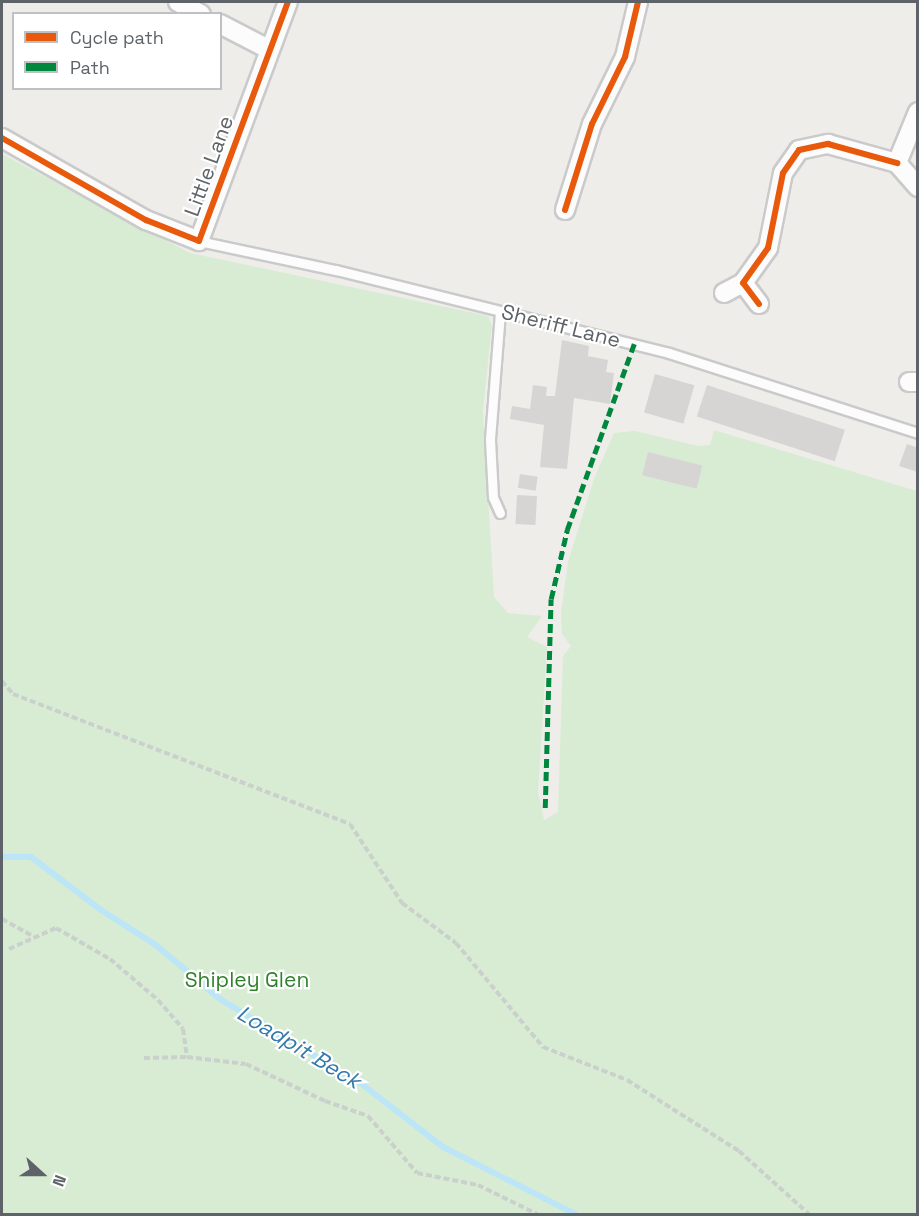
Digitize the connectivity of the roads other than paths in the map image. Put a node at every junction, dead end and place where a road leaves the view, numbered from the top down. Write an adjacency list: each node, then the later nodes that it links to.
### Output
1 (178, 2): 4 (street)
2 (638, 2): 11 (street)
3 (283, 3): 6 (street, Little Lane)
4 (197, 12)
5 (222, 25): 6 (street)
6 (270, 50): 12 (street, Little Lane)
7 (918, 112): 9 (street)
8 (2, 138): 12 (street)
9 (897, 164): 10 (street); 13 (street)
10 (918, 187)
11 (565, 210)
12 (199, 241): 16 (lane, Sheriff Lane)
13 (743, 283): 14 (street); 15 (street)
14 (724, 293)
15 (759, 304)
16 (500, 311): 17 (lane, Sheriff Lane); 18 (lane)
17 (918, 433)
18 (500, 513)

